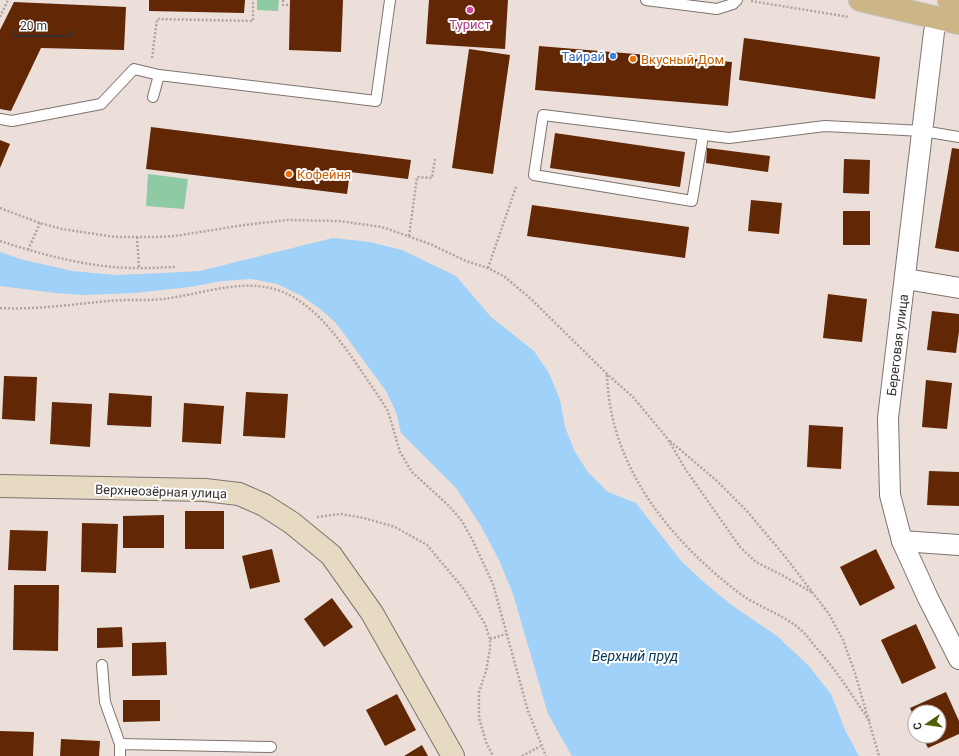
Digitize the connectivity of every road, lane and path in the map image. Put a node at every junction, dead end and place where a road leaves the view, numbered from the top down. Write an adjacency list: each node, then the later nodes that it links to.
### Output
1 (8, 0): 11 (path)
2 (253, 0): 14 (path)
3 (283, 0): 10 (path)
4 (390, 0): 14 (lane)
5 (646, 0): 6 (lane)
6 (737, 0)
7 (860, 0): 12 (main road)
8 (949, 0): 9 (main road)
9 (959, 3)
10 (290, 5)
11 (0, 17)
12 (938, 18): 13 (main road); 17 (street, Береговая улица)
13 (959, 23)
14 (154, 74): 15 (lane); 16 (lane)
15 (153, 97)
16 (0, 119)
17 (923, 131): 18 (lane); 19 (lane); 31 (street, Береговая улица)
18 (703, 136): 18 (lane)
19 (959, 137)
20 (435, 159): 24 (path)
21 (516, 187): 30 (path)
22 (0, 208): 23 (path)
23 (40, 223): 25 (path); 27 (path)
24 (409, 236): 25 (path); 30 (path)
25 (138, 237): 29 (path)
26 (0, 241): 27 (path)
27 (28, 250): 29 (path)
28 (175, 267): 29 (path)
29 (139, 268)
30 (488, 268): 34 (path)
31 (906, 279): 32 (street); 38 (street, Береговая улица)
32 (959, 288)
33 (0, 308): 41 (path)
34 (607, 374): 35 (path); 45 (path)
35 (667, 438): 40 (path); 40 (path)
36 (0, 486): 37 (street, Верхнеозёрная улица)
37 (292, 523): 42 (path); 50 (street, Верхнеозёрная улица)
38 (902, 541): 39 (street); 43 (street, Береговая улица)
39 (959, 545)
40 (813, 592): 45 (path)
41 (506, 634): 42 (path); 47 (path)
42 (490, 639): 51 (path)
43 (959, 659)
44 (102, 665): 46 (lane)
45 (870, 722): 54 (path)
46 (120, 744): 48 (lane); 49 (lane)
47 (541, 746): 52 (path); 53 (path)
48 (271, 747)
49 (120, 756)
50 (453, 756)
51 (494, 756)
52 (522, 756)
53 (546, 756)
54 (879, 756)

